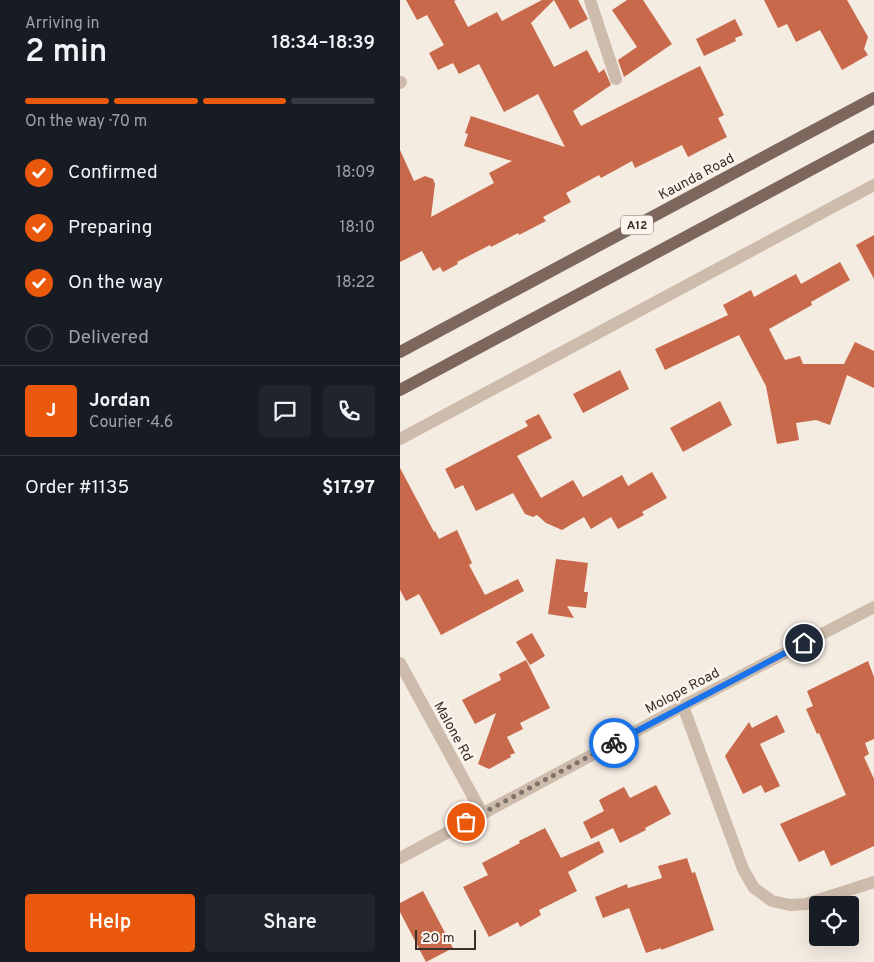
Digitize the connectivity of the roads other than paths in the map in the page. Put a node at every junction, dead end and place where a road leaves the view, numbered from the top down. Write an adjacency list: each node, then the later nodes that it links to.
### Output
1 (590, 0): 2 (street)
2 (616, 80)
3 (874, 98): 6 (main road, Kaunda Road / A12)
4 (874, 136): 7 (main road, A12)
5 (874, 185): 8 (street)
6 (400, 352)
7 (400, 390)
8 (400, 439)
9 (874, 607): 11 (street, Molope Road)
10 (400, 663): 12 (street, Malone Rd)
11 (683, 706): 12 (street, Molope Road); 14 (street)
12 (482, 813): 13 (street, Molope Road)
13 (400, 858)
14 (874, 882)

